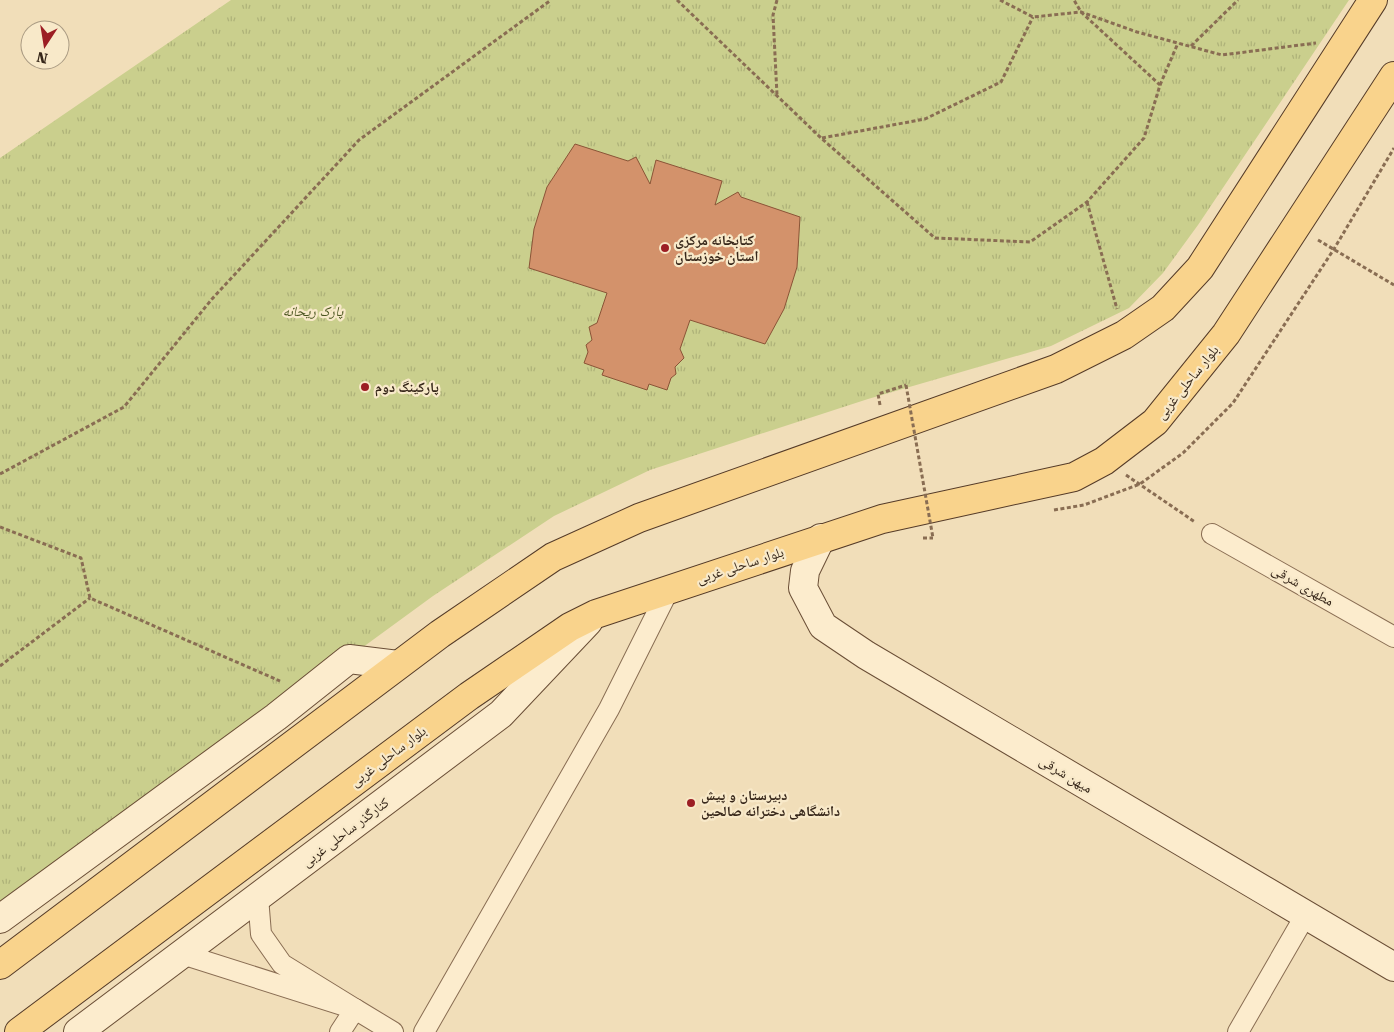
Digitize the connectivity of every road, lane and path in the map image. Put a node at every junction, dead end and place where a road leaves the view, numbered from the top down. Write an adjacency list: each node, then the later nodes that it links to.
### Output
1 (551, 0): 23 (path)
2 (677, 0): 15 (path)
3 (777, 0): 15 (path)
4 (1000, 0): 9 (path)
5 (1074, 0): 8 (path)
6 (1238, 0): 12 (path)
7 (1373, 0): 10 (main road)
8 (1080, 12): 9 (path); 11 (path); 14 (path)
9 (1033, 16): 16 (path)
10 (1349, 39): 12 (path); 20 (main road)
11 (1178, 43): 12 (path); 14 (path)
12 (1191, 46)
13 (1394, 76): 18 (main road, بلوار ساحلی غربی)
14 (1160, 85): 17 (path)
15 (777, 95): 16 (path)
16 (821, 138): 17 (path)
17 (1087, 202): 20 (path)
18 (1296, 227): 19 (path); 22 (main road, بلوار ساحلی غربی)
19 (1394, 284)
20 (1124, 335): 32 (main road)
21 (878, 394): 27 (path, bridge)
22 (1104, 461): 25 (path); 26 (main road, بلوار ساحلی غربی)
23 (0, 474)
24 (0, 527): 29 (path)
25 (1212, 534): 31 (street, مطهری شرقی)
26 (821, 538): 28 (main road, بلوار ساحلی غربی); 36 (street, میهن شرقی)
27 (933, 538)
28 (669, 589): 30 (main road, بلوار ساحلی غربی); 46 (street)
29 (90, 598): 33 (path); 34 (path)
30 (596, 614): 35 (street, کنارگذر ساحلی غربی); 42 (main road, بلوار ساحلی غربی)
31 (1394, 637)
32 (398, 665): 34 (street); 39 (main road)
33 (0, 666)
34 (306, 693): 37 (street)
35 (258, 897): 38 (street, کنارگذر ساحلی غربی); 41 (street)
36 (1305, 916): 40 (street, میهن شرقی); 47 (street)
37 (0, 919)
38 (182, 954): 41 (street); 43 (street, کنارگذر ساحلی غربی)
39 (0, 965)
40 (1394, 967)
41 (355, 1008): 44 (street); 45 (street)
42 (19, 1032)
43 (78, 1032)
44 (340, 1032)
45 (393, 1032)
46 (424, 1032)
47 (1238, 1032)

